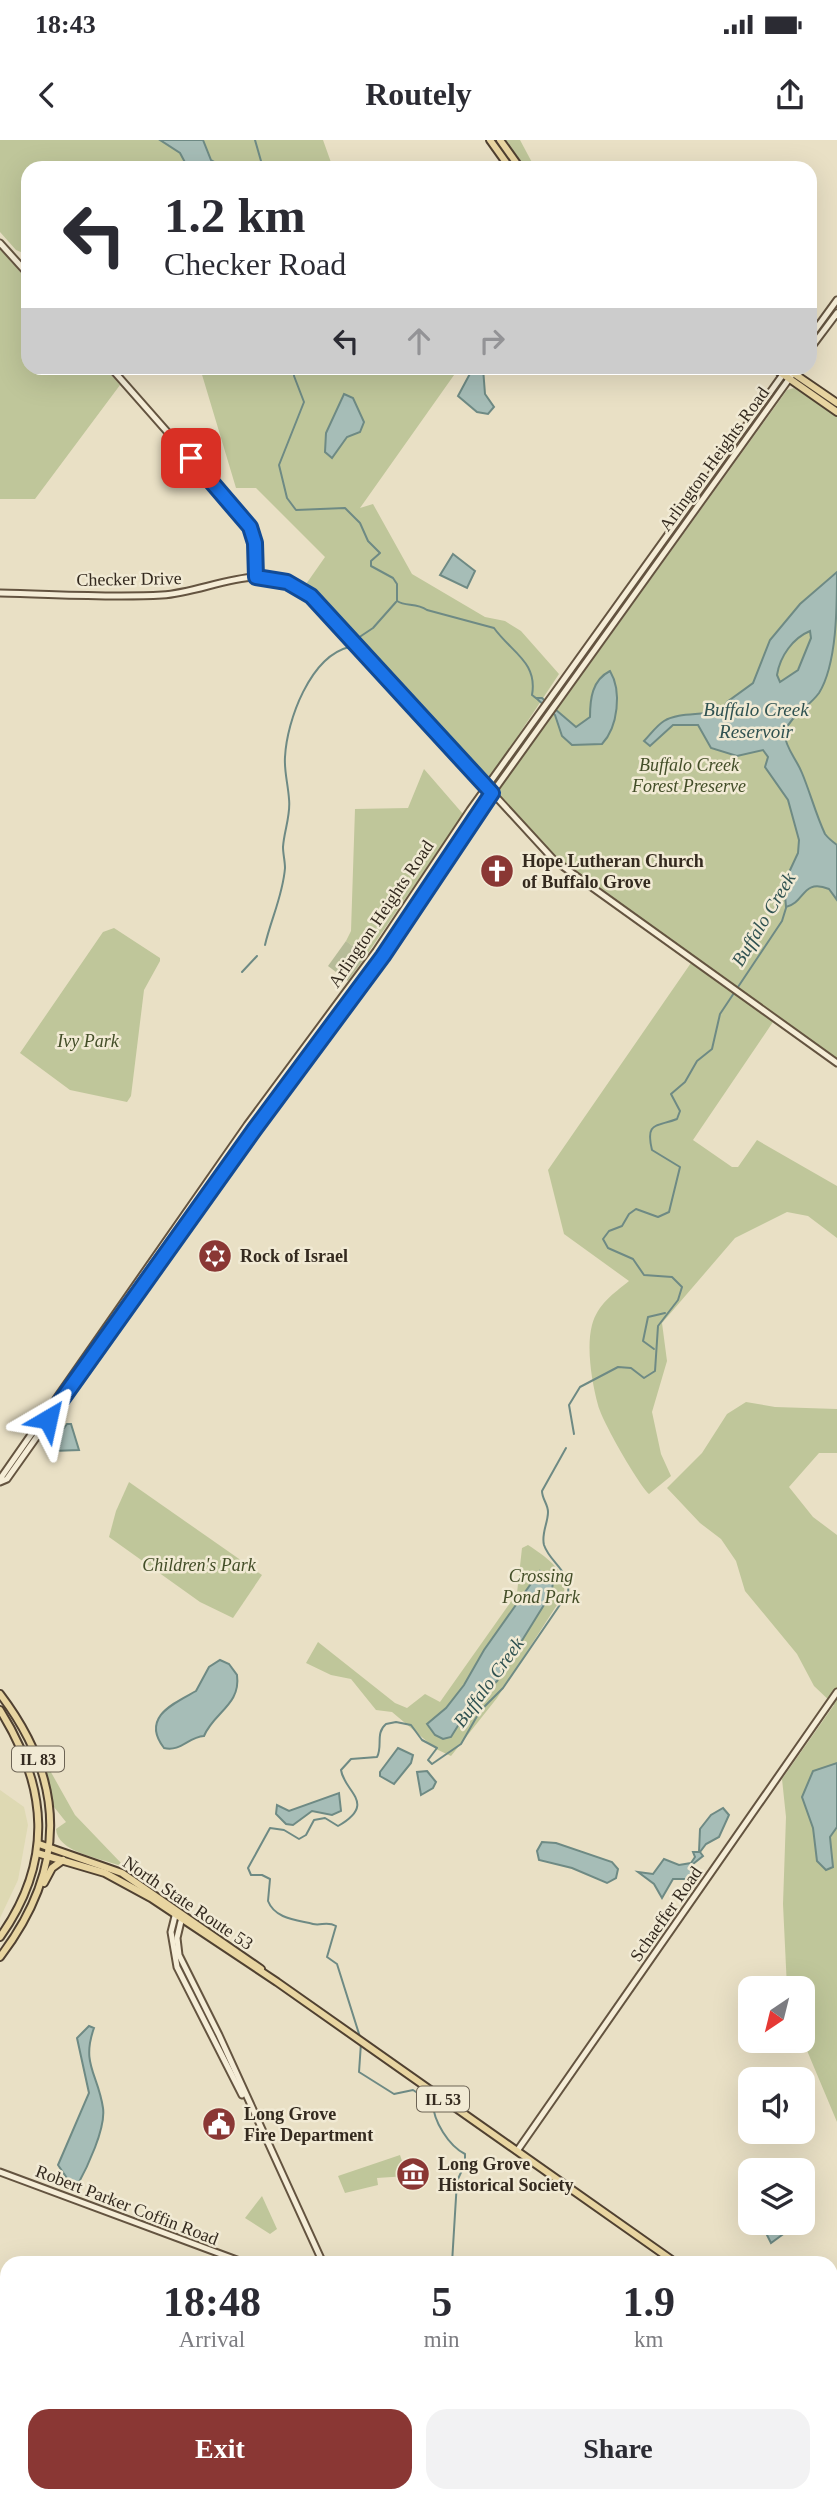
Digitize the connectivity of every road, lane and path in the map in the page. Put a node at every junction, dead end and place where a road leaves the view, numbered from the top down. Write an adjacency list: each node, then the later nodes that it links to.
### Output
1 (490, 140): 3 (main road)
2 (500, 140): 4 (main road)
3 (505, 161)
4 (515, 161)
5 (0, 243): 6 (main road)
6 (21, 266)
7 (837, 300): 9 (main road)
8 (837, 313): 10 (main road)
9 (817, 327)
10 (817, 340)
11 (117, 375): 18 (main road)
12 (787, 375): 20 (main road, Arlington Heights Road)
13 (787, 375): 21 (main road, Arlington Heights Road)
14 (795, 375): 17 (main road)
15 (796, 375): 16 (main road)
16 (837, 403)
17 (837, 412)
18 (256, 577): 19 (main road, Checker Drive); 20 (main road)
19 (0, 593)
20 (486, 787): 21 (main road); 23 (main road, Arlington Heights Road)
21 (492, 793): 22 (main road); 24 (main road, Arlington Heights Road)
22 (837, 1063)
23 (210, 1177): 24 (main road); 25 (main road, Arlington Heights Road)
24 (201, 1205): 25 (main road, Arlington Heights Road)
25 (0, 1480)
26 (837, 1692): 42 (main road, Schaeffer Road)
27 (0, 1694): 29 (main road, IL 83)
28 (0, 1710): 30 (main road, IL 83)
29 (50, 1834): 31 (main road, IL 83); 32 (main road)
30 (39, 1844): 31 (main road, North State Route 53 / IL 53); 33 (main road, IL 83)
31 (49, 1846): 32 (main road, North State Route 53 / IL 53); 34 (main road, IL 83)
32 (65, 1852): 37 (main road, North State Route 53 / IL 53)
33 (37, 1853): 34 (main road, North State Route 53 / IL 53); 39 (main road, IL 83)
34 (48, 1856): 35 (main road, North State Route 53 / IL 53); 36 (main road, IL 83)
35 (63, 1860): 36 (main road); 37 (main road, North State Route 53 / IL 53)
36 (41, 1888): 40 (main road, IL 83)
37 (176, 1912): 38 (main road, North State Route 53 / IL 53); 41 (main road)
38 (183, 1917): 41 (main road); 42 (main road, North State Route 53 / IL 53)
39 (0, 1937)
40 (0, 1957)
41 (255, 2119): 45 (main road)
42 (517, 2151): 46 (main road, North State Route 53 / IL 53)
43 (0, 2172): 44 (main road, Robert Parker Coffin Road)
44 (226, 2256)
45 (320, 2256)
46 (666, 2256)

